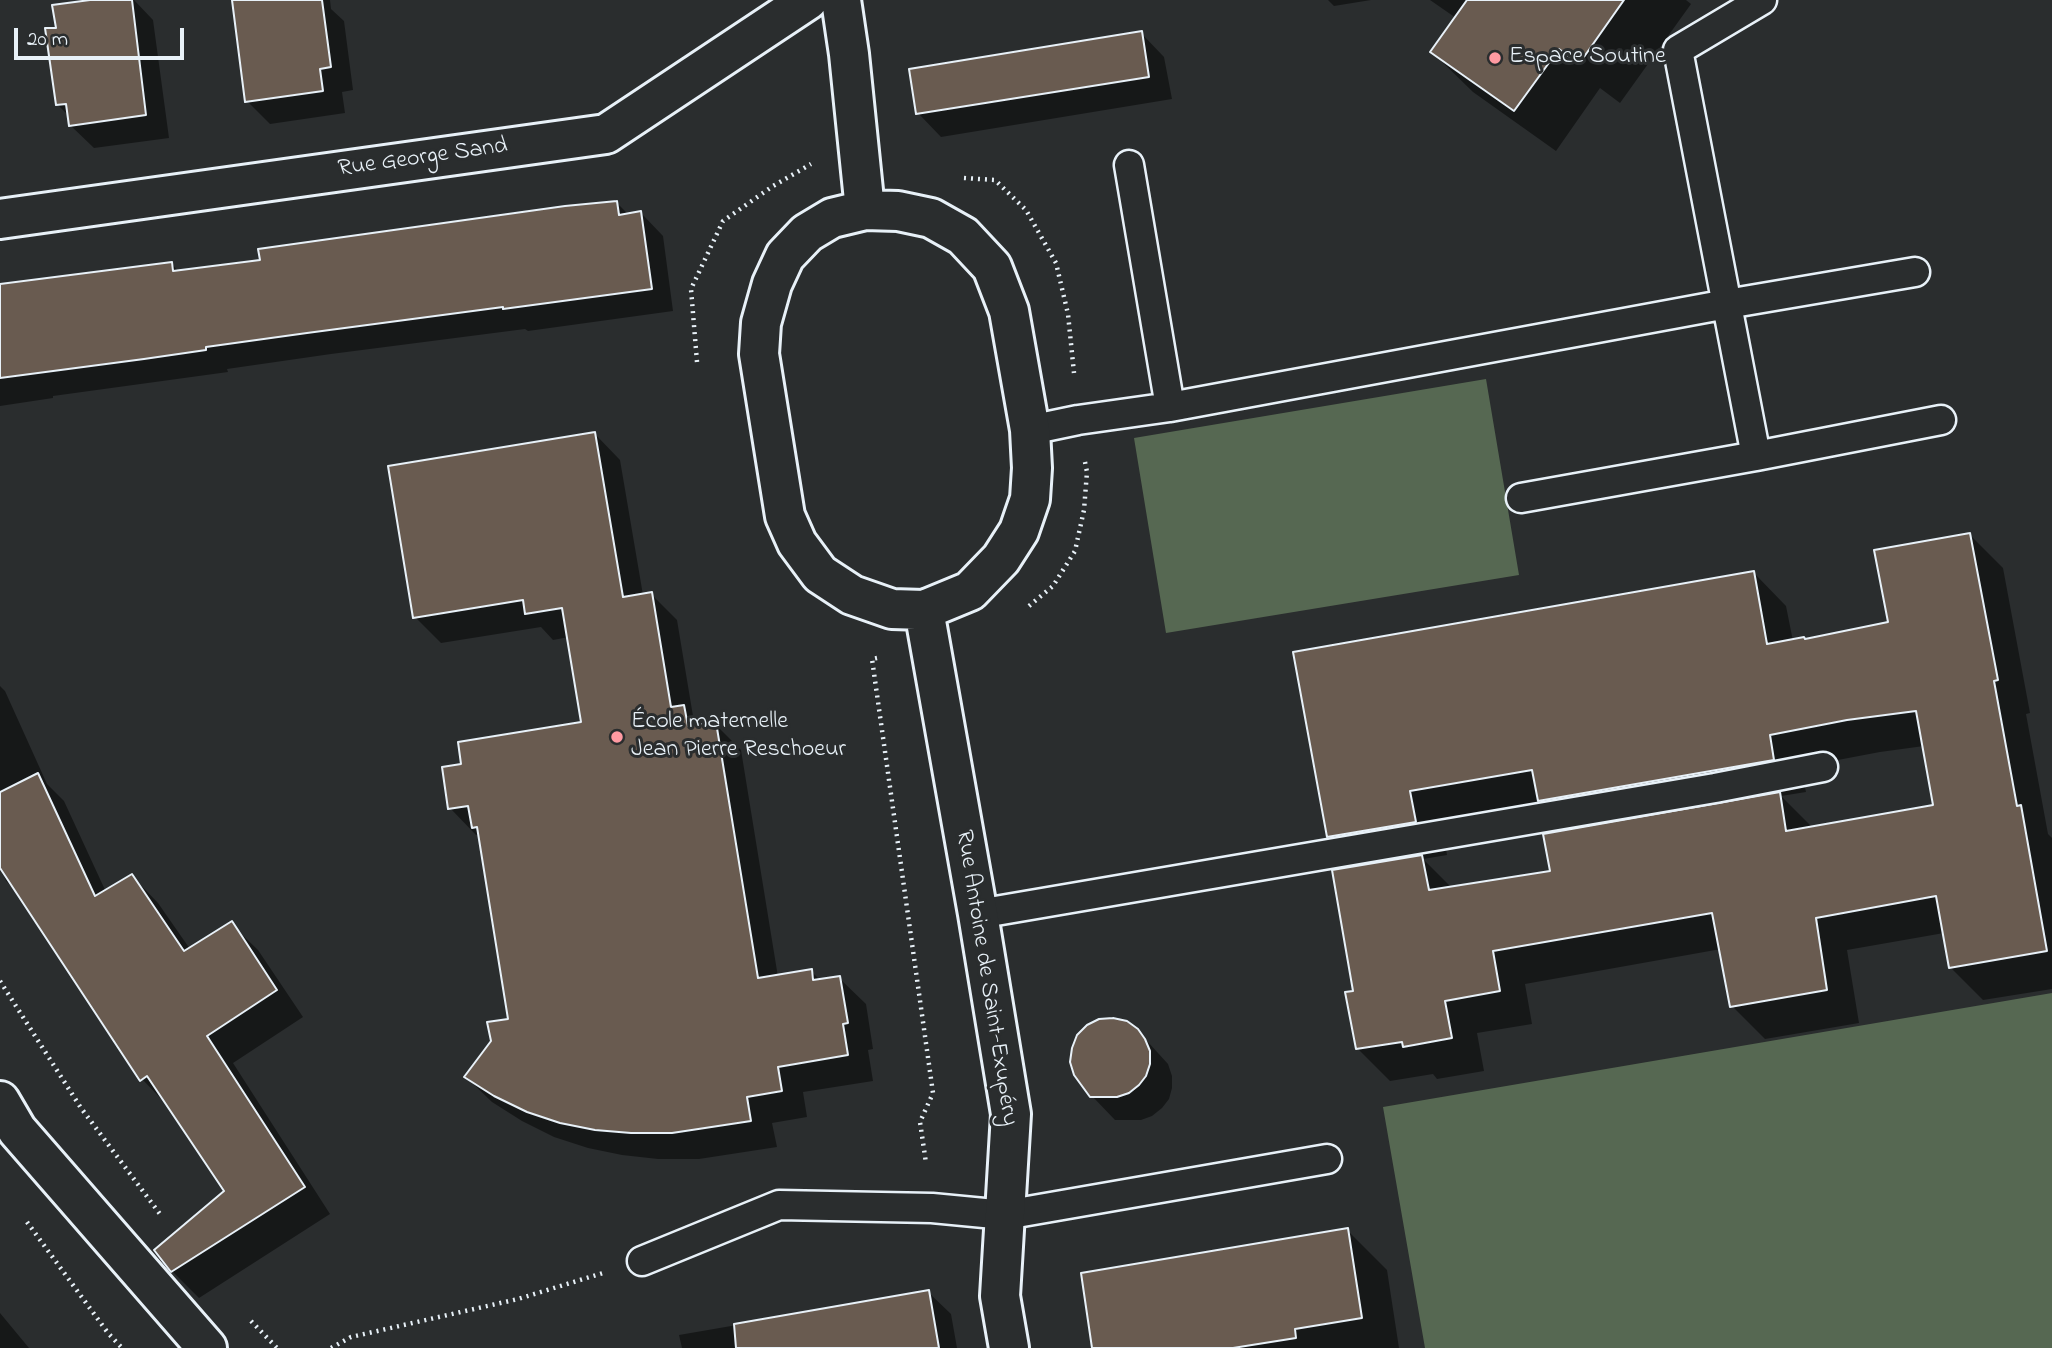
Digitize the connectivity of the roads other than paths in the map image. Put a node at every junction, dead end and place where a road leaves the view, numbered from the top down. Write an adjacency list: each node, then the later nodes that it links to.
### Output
1 (808, 0): 6 (street, Rue George Sand)
2 (841, 0): 5 (street)
3 (1762, 0): 8 (lane)
4 (1129, 165): 9 (lane)
5 (865, 210): 11 (street); 14 (street)
6 (0, 219)
7 (1914, 272): 8 (lane)
8 (1727, 303): 9 (lane); 12 (lane)
9 (1170, 407): 11 (lane)
10 (1941, 420): 12 (lane)
11 (1030, 430): 14 (street)
12 (1756, 456): 13 (lane)
13 (1521, 498)
14 (924, 610): 16 (street, Rue Antoine de Saint-Exupéry)
15 (1822, 767): 16 (lane)
16 (978, 914): 19 (street, Rue Antoine de Saint-Exupéry)
17 (0, 1101): 21 (street)
18 (1327, 1159): 19 (lane)
19 (1004, 1215): 20 (lane); 22 (street, Rue Antoine de Saint-Exupéry)
20 (642, 1261)
21 (207, 1348)
22 (1009, 1348)

